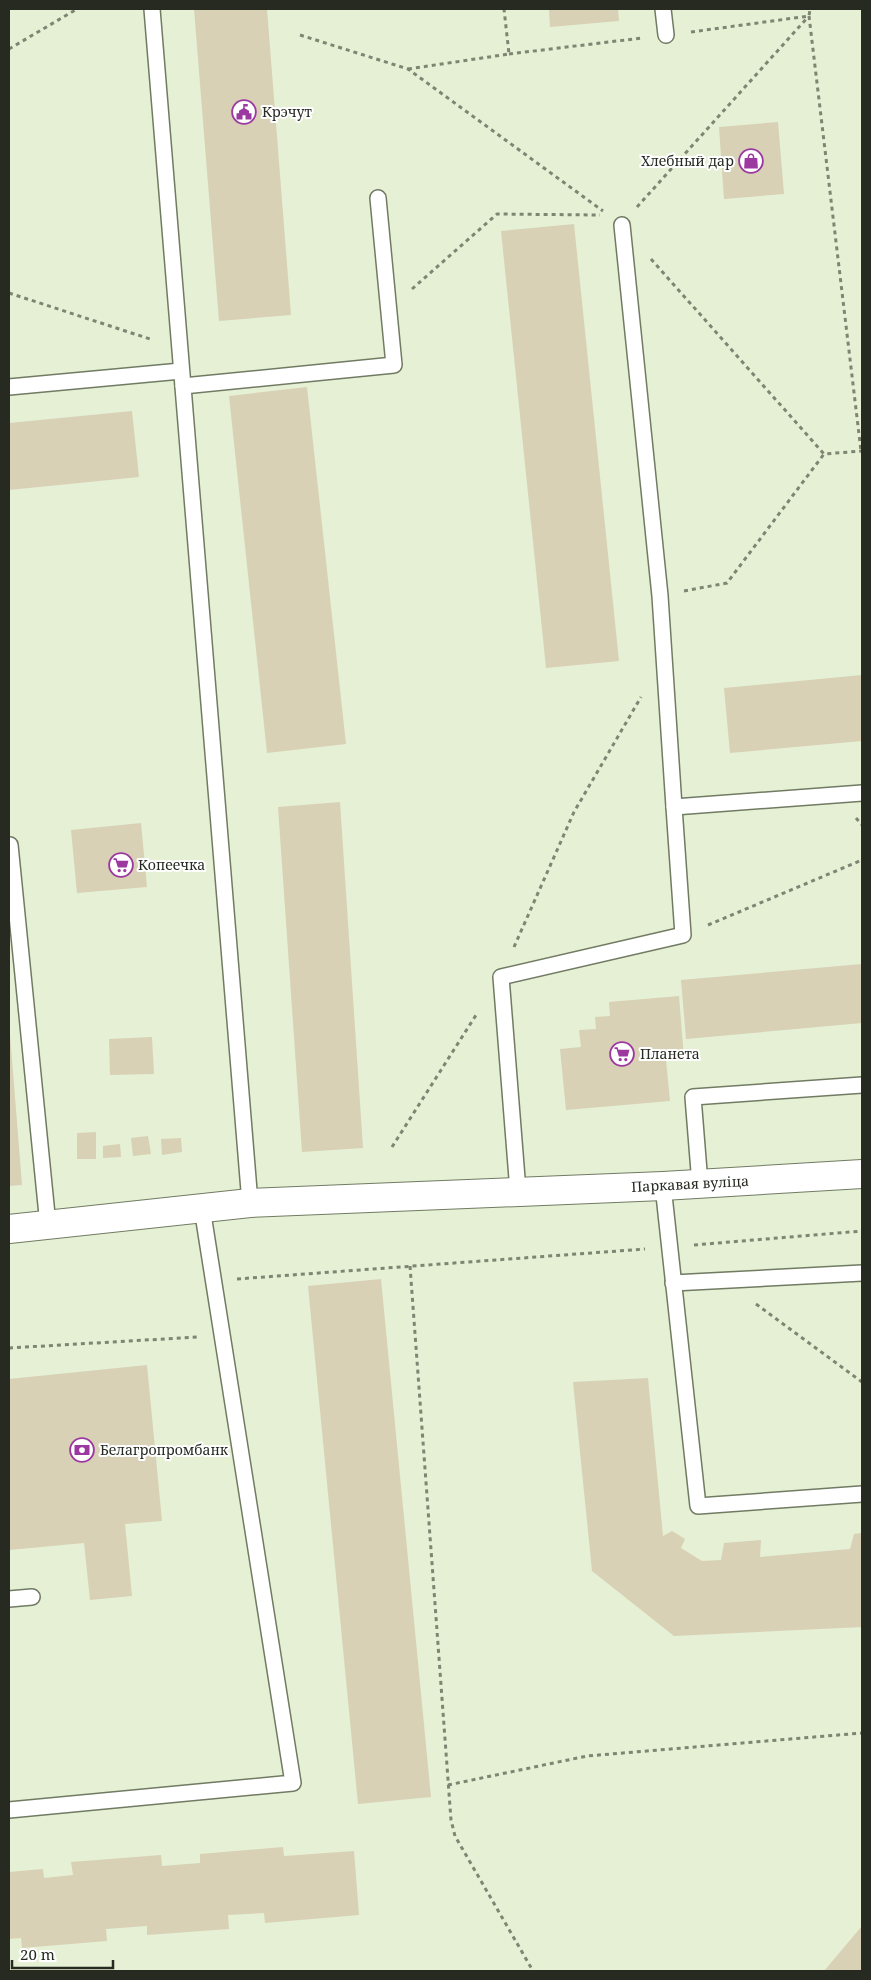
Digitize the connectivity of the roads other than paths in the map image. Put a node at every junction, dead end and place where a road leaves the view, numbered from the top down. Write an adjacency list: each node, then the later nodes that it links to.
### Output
1 (152, 9): 6 (lane)
2 (663, 9): 3 (lane)
3 (666, 35)
4 (378, 198): 6 (lane)
5 (622, 225): 9 (lane)
6 (182, 378): 7 (lane); 16 (lane)
7 (9, 387)
8 (862, 793): 9 (lane)
9 (674, 807): 15 (lane)
10 (10, 845): 18 (lane)
11 (862, 1085): 13 (lane)
12 (862, 1174): 13 (street, Паркавая вуліца)
13 (700, 1184): 14 (street, Паркавая вуліца)
14 (662, 1186): 15 (street, Паркавая вуліца); 21 (lane)
15 (518, 1190): 16 (street, Паркавая вуліца)
16 (250, 1203): 17 (street, Паркавая вуліца)
17 (202, 1208): 18 (street, Паркавая вуліца); 25 (lane)
18 (48, 1224): 19 (street, Паркавая вуліца)
19 (9, 1228)
20 (862, 1273): 21 (lane)
21 (673, 1283): 22 (lane)
22 (862, 1494)
23 (32, 1597): 24 (lane)
24 (9, 1599)
25 (9, 1810)

